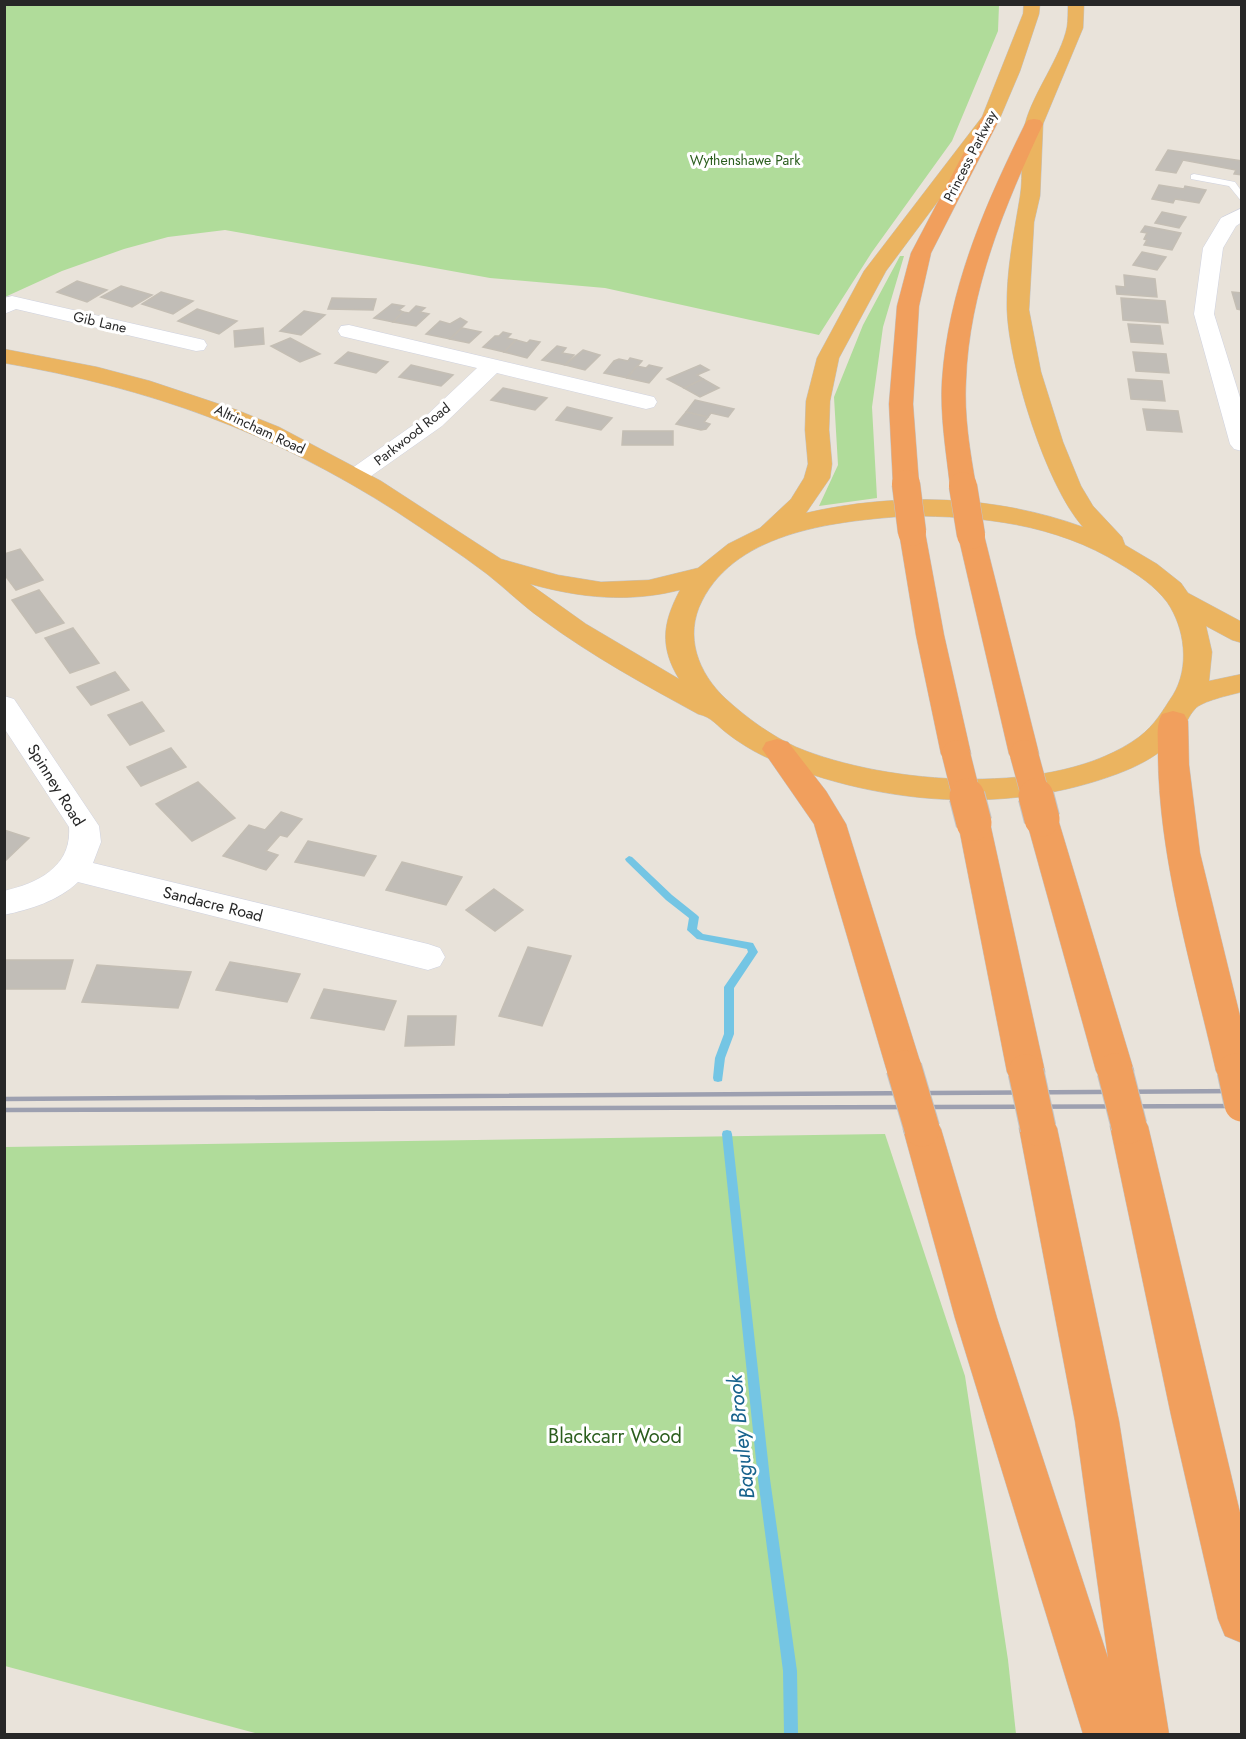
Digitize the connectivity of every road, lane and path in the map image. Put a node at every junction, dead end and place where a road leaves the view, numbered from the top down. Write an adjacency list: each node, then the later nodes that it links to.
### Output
1 (1032, 4): 3 (highway, Princess Parkway)
2 (1076, 4): 4 (highway)
3 (990, 118): 16 (highway); 33 (highway, Princess Parkway, bridge)
4 (1034, 124): 17 (highway); 31 (highway, bridge)
5 (1194, 177): 6 (lane)
6 (1242, 199)
7 (1242, 214): 14 (street)
8 (4, 308): 10 (street, Gib Lane)
9 (349, 331): 12 (street)
10 (196, 345)
11 (4, 356): 15 (highway, Altrincham Road)
12 (493, 365): 13 (street); 15 (street, Parkwood Road)
13 (646, 402)
14 (1242, 444)
15 (356, 476): 18 (highway, Altrincham Road)
16 (767, 533): 17 (highway); 19 (highway)
17 (1125, 555): 20 (highway)
18 (490, 564): 19 (highway, Altrincham Road); 25 (highway, Altrincham Road)
19 (704, 575): 25 (highway)
20 (1178, 598): 21 (highway); 24 (highway)
21 (1242, 634)
22 (1242, 683): 24 (highway)
23 (4, 705): 27 (street, Spinney Road)
24 (1178, 711): 26 (highway); 30 (highway)
25 (723, 715): 26 (highway)
26 (777, 749): 32 (highway, bridge)
27 (73, 869): 28 (street); 29 (street, Sandacre Road)
28 (4, 903)
29 (428, 957)
30 (1238, 1088)
31 (1242, 1619)
32 (1108, 1734)
33 (1144, 1734)

